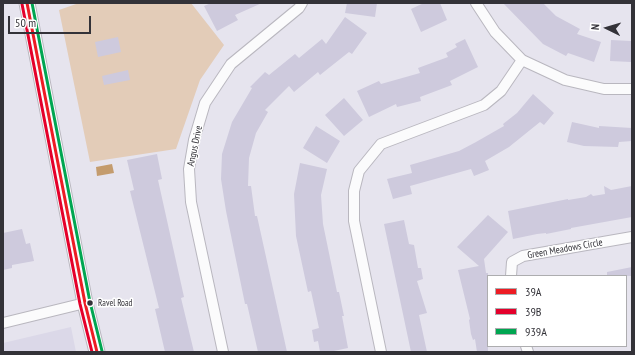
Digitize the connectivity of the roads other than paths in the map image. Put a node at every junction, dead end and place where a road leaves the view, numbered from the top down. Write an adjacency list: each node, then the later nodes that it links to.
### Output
1 (27, 3): 8 (main road)
2 (302, 3): 11 (street, Angus Drive)
3 (476, 3): 4 (street)
4 (522, 60): 5 (street); 12 (street)
5 (632, 89)
6 (632, 237): 7 (street, Green Meadows Circle)
7 (511, 275)
8 (85, 303): 9 (street); 10 (main road)
9 (3, 323)
10 (97, 352)
11 (223, 352)
12 (381, 352)

